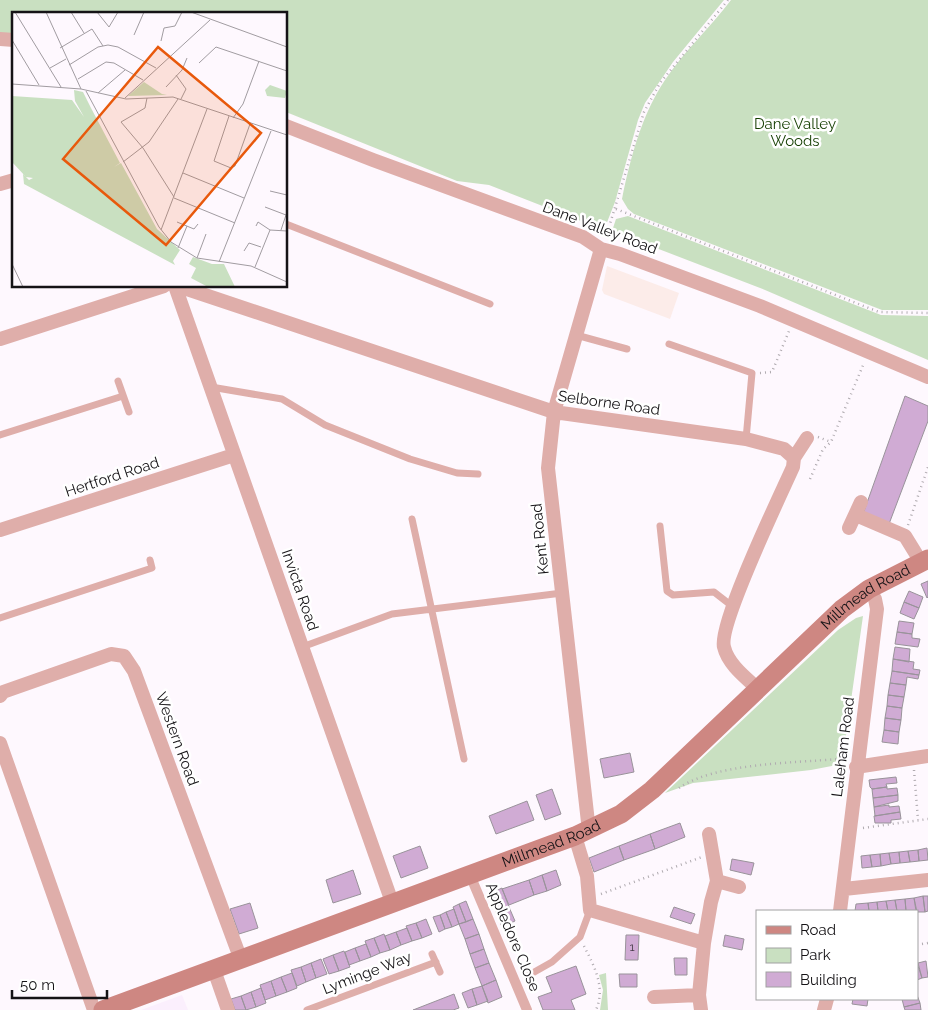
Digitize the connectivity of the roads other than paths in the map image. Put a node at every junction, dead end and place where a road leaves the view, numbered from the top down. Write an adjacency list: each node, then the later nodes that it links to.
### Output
1 (288, 127): 3 (street, Dane Valley Road)
2 (288, 225): 7 (lane)
3 (601, 249): 8 (street, Kent Road); 12 (street, Dane Valley Road)
4 (158, 288): 9 (street)
5 (178, 288): 14 (street, Invicta Road)
6 (183, 288): 17 (street, Selborne Road)
7 (490, 304)
8 (576, 335): 11 (lane); 17 (street, Kent Road)
9 (0, 339)
10 (669, 344): 20 (lane)
11 (627, 349)
12 (928, 377)
13 (118, 382): 15 (lane)
14 (211, 387): 21 (street, Invicta Road); 23 (lane)
15 (123, 396): 16 (lane); 18 (lane)
16 (129, 412)
17 (554, 412): 20 (street, Selborne Road); 31 (street, Kent Road)
18 (0, 435)
19 (807, 438): 22 (street)
20 (746, 439): 22 (street, Selborne Road)
21 (234, 455): 27 (street, Hertford Road); 35 (street, Invicta Road)
22 (794, 458): 32 (street)
23 (478, 474)
24 (412, 519): 33 (lane)
25 (660, 526): 32 (lane)
26 (849, 528): 29 (street)
27 (0, 530)
28 (150, 560): 34 (lane)
29 (925, 561): 30 (main road, Millmead Road)
30 (869, 589): 36 (main road, Millmead Road); 41 (street, Laleham Road)
31 (562, 593): 33 (lane); 42 (street, Kent Road)
32 (732, 606): 36 (street)
33 (431, 609): 35 (lane); 40 (lane)
34 (0, 618)
35 (302, 647): 50 (street, Invicta Road)
36 (757, 688): 42 (main road, Millmead Road)
37 (0, 696): 54 (street, Western Road)
38 (0, 743): 61 (street)
39 (928, 756): 41 (street)
40 (464, 759)
41 (856, 767): 48 (street, Laleham Road)
42 (582, 834): 44 (main road, Millmead Road); 49 (street, Kent Road)
43 (709, 834): 46 (street)
44 (470, 875): 50 (main road, Millmead Road); 65 (street, Appledore Close)
45 (928, 880): 48 (street)
46 (717, 881): 47 (street); 52 (street)
47 (739, 887)
48 (844, 889): 51 (street, Laleham Road)
49 (590, 904): 52 (street); 58 (lane)
50 (393, 905): 54 (main road, Millmead Road)
51 (840, 910)
52 (704, 943): 59 (street)
53 (432, 954): 55 (lane, Lyminge Way)
54 (241, 960): 56 (main road, Millmead Road)
55 (436, 962): 57 (lane, Lyminge Way); 64 (lane, Lyminge Way)
56 (214, 970): 62 (main road, Millmead Road); 63 (street)
57 (440, 972)
58 (529, 975)
59 (699, 995): 60 (street); 66 (street)
60 (654, 997)
61 (94, 1010)
62 (103, 1010)
63 (228, 1010)
64 (307, 1010)
65 (528, 1010)
66 (701, 1010)

